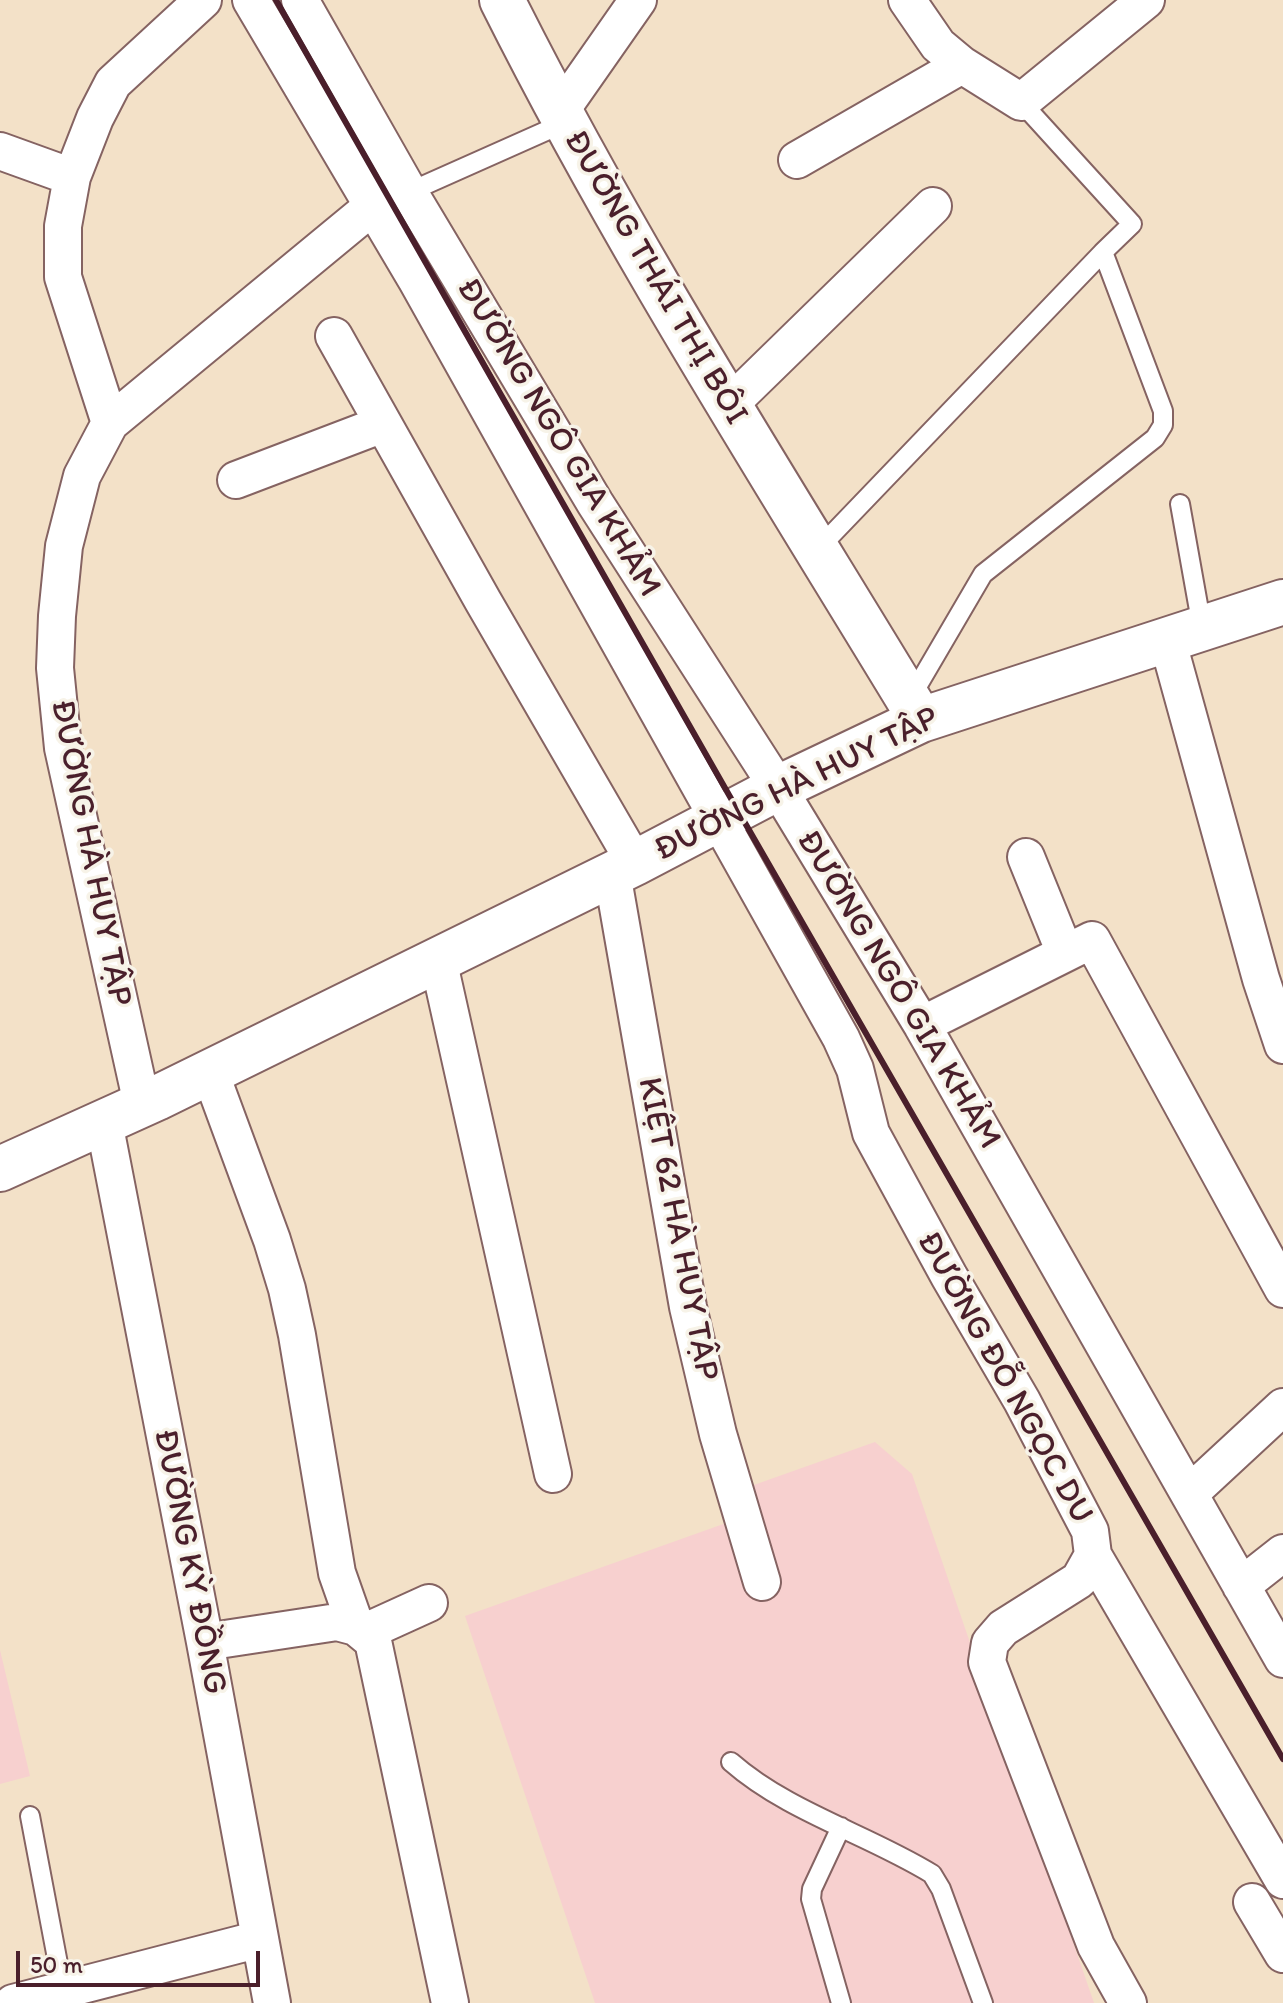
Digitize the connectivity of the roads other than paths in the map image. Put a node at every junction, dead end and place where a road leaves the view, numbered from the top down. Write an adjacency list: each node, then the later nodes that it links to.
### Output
1 (203, 0): 13 (street)
2 (251, 0): 15 (street, ĐƯỜNG ĐỖ NGỌC DU)
3 (300, 0): 14 (street, ĐƯỜNG NGÔ GIA KHẢM)
4 (502, 0): 10 (street, ĐƯỜNG THÁI THỊ BÔI)
5 (638, 0): 10 (street)
6 (907, 0): 8 (street)
7 (1146, 0): 9 (street)
8 (962, 65): 9 (street); 12 (street)
9 (1021, 102): 17 (lane)
10 (561, 118): 14 (lane); 19 (street, ĐƯỜNG THÁI THỊ BÔI)
11 (0, 151): 13 (street)
12 (797, 160)
13 (72, 177): 20 (street)
14 (409, 192): 28 (street, ĐƯỜNG NGÔ GIA KHẢM)
15 (373, 206): 20 (street, ĐƯỜNG HÀ HUY TẬP); 29 (street, ĐƯỜNG ĐỖ NGỌC DU)
16 (933, 206): 19 (street)
17 (1103, 252): 24 (lane); 27 (lane)
18 (334, 336): 21 (street, KIỆT 62 HÀ HUY TẬP)
19 (729, 405): 24 (street, ĐƯỜNG THÁI THỊ BÔI)
20 (110, 423): 37 (street, ĐƯỜNG HÀ HUY TẬP)
21 (383, 424): 22 (street); 31 (street, KIỆT 62 HÀ HUY TẬP)
22 (236, 480)
23 (1180, 504): 26 (lane)
24 (817, 550): 27 (street, ĐƯỜNG THÁI THỊ BÔI)
25 (1283, 602): 26 (street, ĐƯỜNG HÀ HUY TẬP)
26 (1185, 633): 27 (street, ĐƯỜNG HÀ HUY TẬP); 35 (street)
27 (915, 710): 28 (street, ĐƯỜNG HÀ HUY TẬP)
28 (778, 788): 29 (street, ĐƯỜNG HÀ HUY TẬP); 34 (street, ĐƯỜNG NGÔ GIA KHẢM)
29 (720, 818): 31 (street, ĐƯỜNG HÀ HUY TẬP); 44 (street, ĐƯỜNG ĐỖ NGỌC DU)
30 (1026, 857): 32 (street)
31 (623, 868): 33 (street, ĐƯỜNG HÀ HUY TẬP); 45 (street, KIỆT 62 HÀ HUY TẬP)
32 (1065, 953): 34 (street); 39 (street)
33 (438, 959): 36 (street, ĐƯỜNG HÀ HUY TẬP); 41 (street)
34 (922, 1025): 42 (street, ĐƯỜNG NGÔ GIA KHẢM)
35 (1283, 1045)
36 (210, 1072): 37 (street, ĐƯỜNG HÀ HUY TẬP); 48 (street)
37 (123, 1113): 38 (street, ĐƯỜNG HÀ HUY TẬP); 49 (street, ĐƯỜNG KỲ ĐỒNG)
38 (0, 1169)
39 (1283, 1289)
40 (1283, 1407): 42 (street)
41 (553, 1474)
42 (1189, 1494): 46 (street, ĐƯỜNG NGÔ GIA KHẢM)
43 (1283, 1553): 46 (street)
44 (1093, 1555): 54 (street); 64 (street, ĐƯỜNG ĐỖ NGỌC DU)
45 (762, 1582)
46 (1241, 1586): 50 (street, ĐƯỜNG NGÔ GIA KHẢM)
47 (429, 1603): 48 (street)
48 (362, 1632): 49 (street); 61 (street)
49 (205, 1642): 56 (street, ĐƯỜNG KỲ ĐỒNG)
50 (1283, 1659)
51 (731, 1762): 53 (lane)
52 (30, 1816): 58 (lane)
53 (841, 1827): 62 (lane); 63 (lane)
54 (1283, 1880)
55 (1252, 1902): 57 (street)
56 (260, 1939): 58 (street); 60 (street, ĐƯỜNG KỲ ĐỒNG)
57 (1283, 1954)
58 (63, 1990): 59 (street)
59 (13, 2003)
60 (272, 2003)
61 (450, 2003)
62 (841, 2003)
63 (983, 2003)
64 (1128, 2003)

